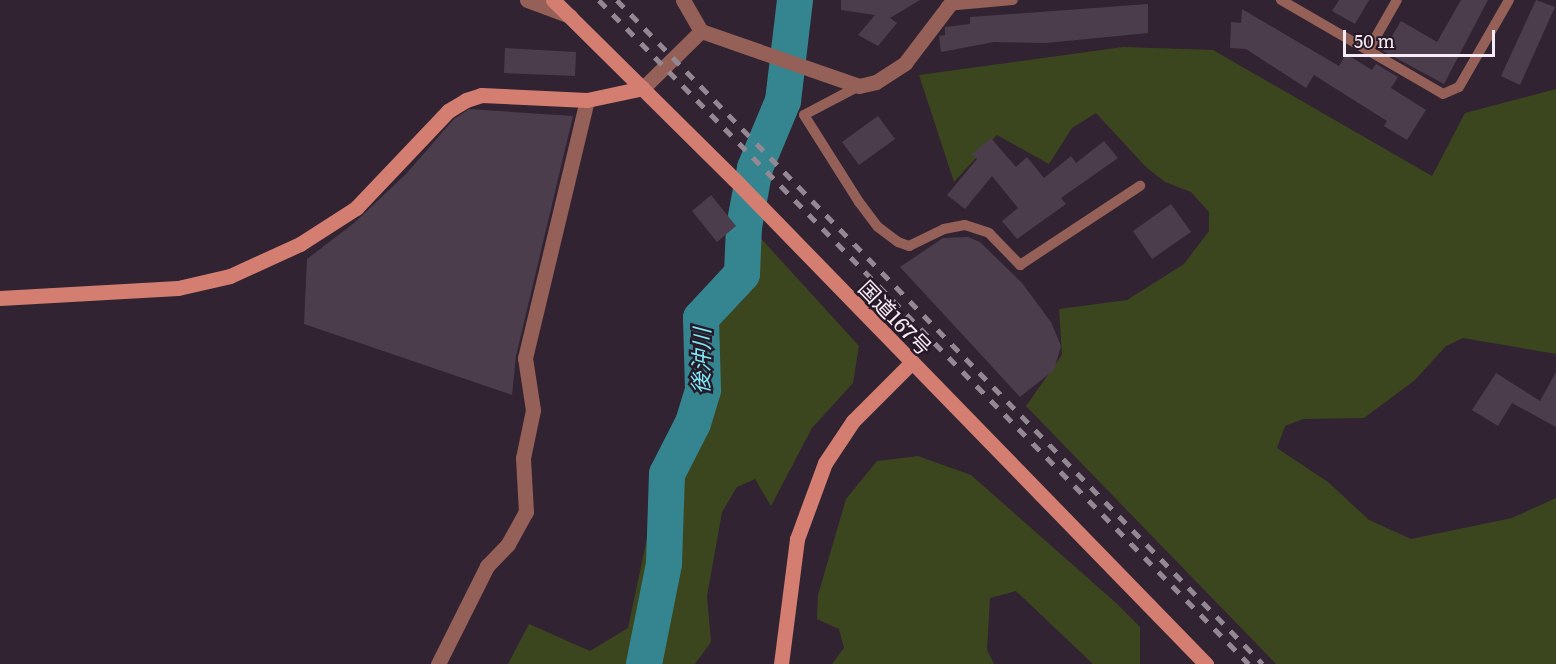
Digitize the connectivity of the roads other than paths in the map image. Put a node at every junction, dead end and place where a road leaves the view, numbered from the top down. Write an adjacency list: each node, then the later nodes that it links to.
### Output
1 (527, 0): 9 (street)
2 (553, 0): 9 (street, 国道167号)
3 (683, 0): 10 (street)
4 (1013, 0): 8 (lane)
5 (1281, 0): 11 (lane)
6 (1397, 0): 11 (lane)
7 (1509, 0): 11 (lane)
8 (948, 2): 12 (street)
9 (570, 16): 13 (street, 国道167号)
10 (701, 31): 12 (street); 13 (street)
11 (1369, 49)
12 (860, 86): 15 (lane)
13 (644, 88): 14 (street); 17 (street, 国道167号)
14 (588, 100): 16 (street); 18 (street)
15 (1140, 186)
16 (0, 298)
17 (911, 363): 19 (street); 20 (street, 国道167号)
18 (438, 664)
19 (781, 664)
20 (1206, 664)

